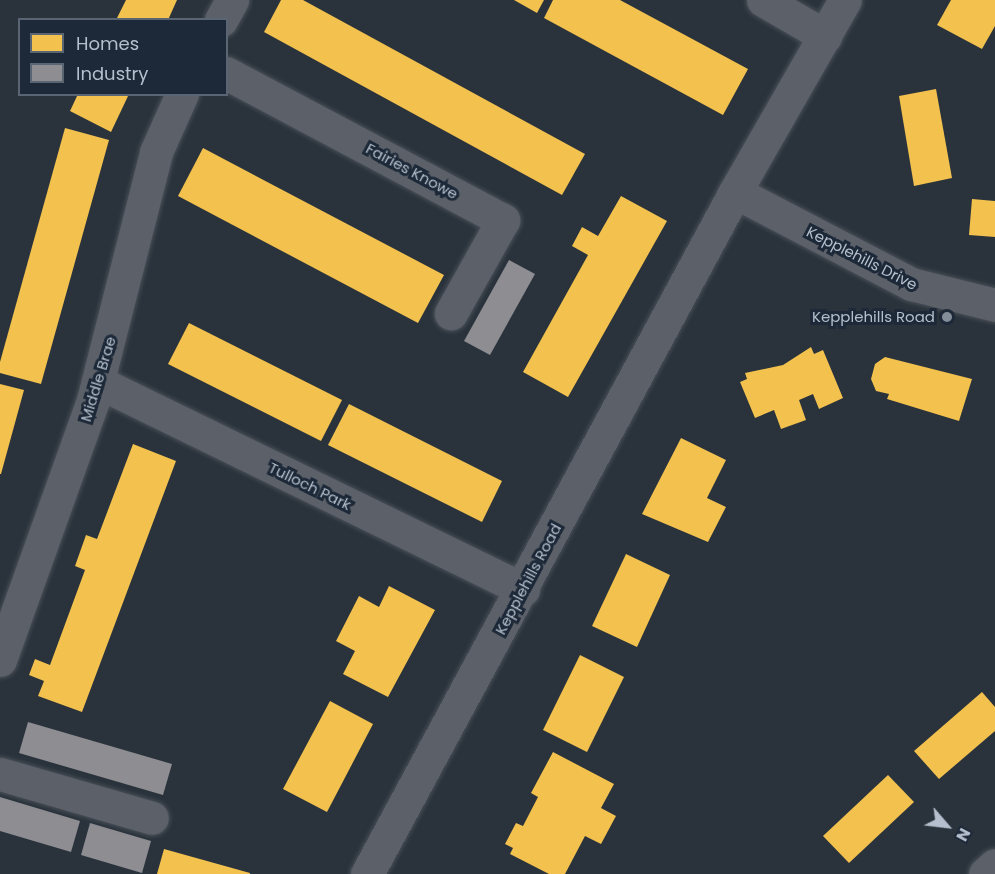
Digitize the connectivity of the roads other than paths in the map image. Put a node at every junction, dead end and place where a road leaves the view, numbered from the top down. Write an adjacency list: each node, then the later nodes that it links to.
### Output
1 (232, 0): 4 (street)
2 (763, 0): 5 (street)
3 (845, 0): 5 (street, Kepplehills Road)
4 (222, 18)
5 (825, 36): 8 (street, Kepplehills Road)
6 (228, 73): 10 (street, Fairies Knowe)
7 (181, 96): 11 (street, Middle Brae)
8 (735, 192): 9 (street, Kepplehills Drive); 12 (street, Kepplehills Road)
9 (995, 305)
10 (451, 313)
11 (98, 382): 12 (street, Tulloch Park); 13 (street, Middle Brae)
12 (523, 589): 17 (street, Kepplehills Road)
13 (0, 660)
14 (0, 774): 15 (street)
15 (152, 818)
16 (995, 865): 18 (street)
17 (367, 874)
18 (985, 874)

